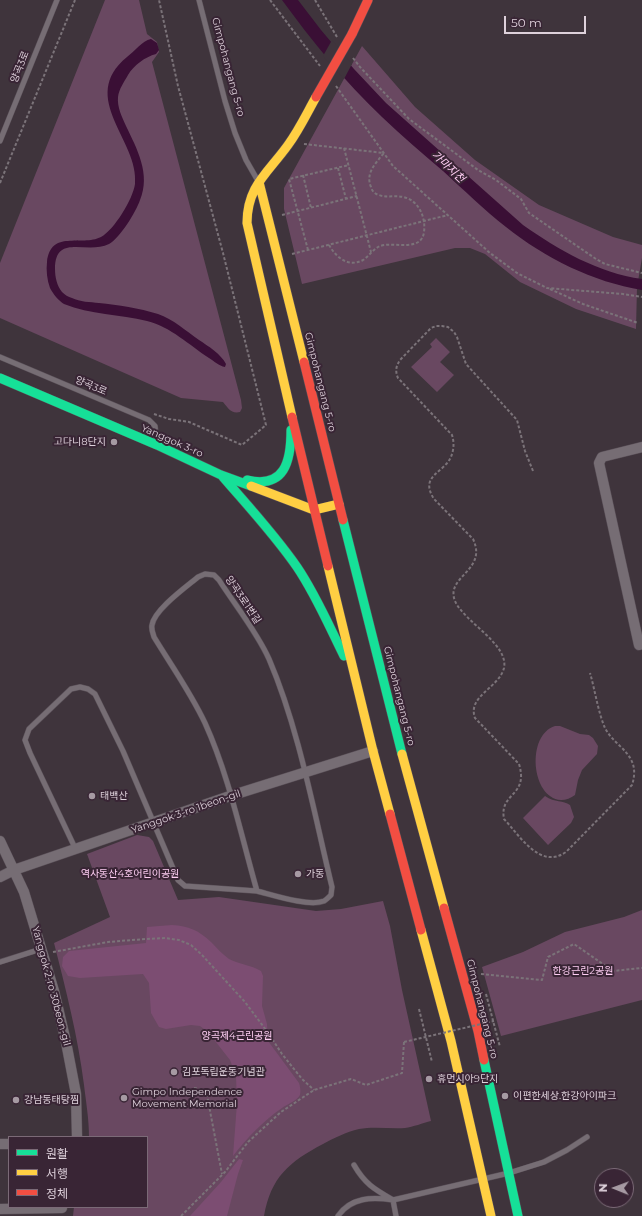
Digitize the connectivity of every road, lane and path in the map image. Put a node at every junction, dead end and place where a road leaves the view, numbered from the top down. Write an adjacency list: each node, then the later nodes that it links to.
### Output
1 (57, 0): 9 (lane, 양곡3로)
2 (75, 0): 17 (path)
3 (159, 0): 38 (path)
4 (199, 0): 16 (lane, Gimpohangang 5-ro)
5 (315, 0): 7 (path)
6 (368, 0): 16 (street, bridge)
7 (341, 43)
8 (350, 55): 30 (path)
9 (0, 141)
10 (304, 144): 11 (path)
11 (344, 148): 12 (path); 13 (path)
12 (384, 153): 23 (path); 24 (path)
13 (349, 165): 14 (path); 18 (path)
14 (338, 167): 15 (path); 19 (path)
15 (303, 176): 20 (path); 21 (path)
16 (258, 182): 36 (street); 42 (street, Gimpohangang 5-ro)
17 (0, 183)
18 (357, 196): 19 (path); 25 (path)
19 (346, 199): 20 (path)
20 (311, 208): 21 (path)
21 (298, 211): 22 (path); 27 (path)
22 (282, 215)
23 (448, 215): 24 (path); 31 (path)
24 (424, 221): 25 (path); 28 (path)
25 (367, 235): 26 (path); 28 (path)
26 (329, 245): 27 (path); 28 (path)
27 (308, 250): 29 (path)
28 (371, 252)
29 (292, 254)
30 (642, 273)
31 (547, 288): 32 (path); 33 (path)
32 (642, 297)
33 (638, 323)
34 (0, 357): 37 (lane, 양곡3로)
35 (0, 378): 37 (street, Yanggok 3-ro)
36 (290, 401): 41 (street); 43 (street)
37 (157, 446): 41 (street, Yanggok 3-ro)
38 (242, 446)
39 (642, 447): 44 (street)
40 (533, 471): 45 (path)
41 (221, 476): 43 (street, Yanggok 3-ro); 46 (street)
42 (339, 504): 43 (street); 72 (street, Gimpohangang 5-ro)
43 (314, 510): 46 (street)
44 (642, 644)
45 (590, 673)
46 (357, 684): 47 (street)
47 (373, 751): 48 (street, Yanggok 3-ro 1beon-gil); 74 (street)
48 (305, 773): 49 (street, Yanggok 3-ro 1beon-gil); 49 (lane, 양곡3로1번길); 55 (lane, 양곡3로1번길)
49 (230, 796): 50 (street, Yanggok 3-ro 1beon-gil); 55 (lane, 양곡3로1번길)
50 (154, 823): 52 (street, Yanggok 3-ro 1beon-gil); 52 (lane, 양곡3로1번길); 55 (lane, 양곡3로1번길)
51 (0, 841): 53 (street, Yanggok 2-ro 30beon-gil)
52 (76, 850): 53 (street, Yanggok 3-ro 1beon-gil)
53 (14, 870): 54 (street, Yanggok 3-ro 1beon-gil); 56 (street, Yanggok 2-ro 30beon-gil)
54 (0, 877)
55 (257, 891)
56 (41, 949): 58 (lane); 69 (street, Yanggok 2-ro 30beon-gil)
57 (53, 952): 68 (path)
58 (0, 962)
59 (642, 968): 60 (path)
60 (481, 974)
61 (486, 994): 63 (path)
62 (419, 1009): 64 (path)
63 (494, 1021): 64 (path, bridge); 65 (path)
64 (425, 1037): 66 (path); 68 (path, bridge)
65 (500, 1047)
66 (432, 1062)
67 (194, 1088): 73 (path)
68 (314, 1090): 73 (path)
69 (77, 1136)
70 (587, 1137): 72 (lane)
71 (354, 1165): 75 (lane)
72 (510, 1173): 74 (lane); 82 (street, Gimpohangang 5-ro)
73 (222, 1174): 78 (path)
74 (482, 1179): 75 (lane); 81 (street)
75 (393, 1200): 79 (lane); 80 (lane)
76 (0, 1209): 77 (street)
77 (62, 1210)
78 (181, 1216)
79 (338, 1216)
80 (396, 1216)
81 (491, 1216)
82 (518, 1216)

